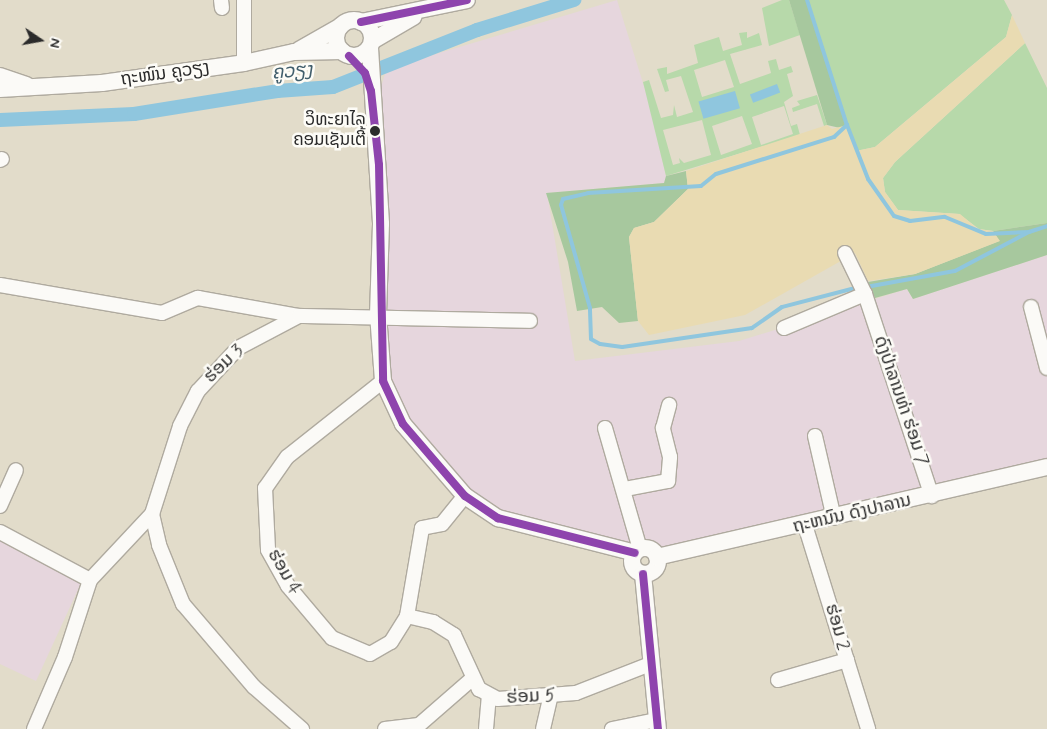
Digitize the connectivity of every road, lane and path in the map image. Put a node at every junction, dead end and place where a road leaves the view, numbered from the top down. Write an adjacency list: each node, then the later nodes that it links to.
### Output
1 (244, 0): 8 (street)
2 (467, 0): 3 (street, ຖະໜົນ ຄູວຽງ)
3 (419, 6): 4 (street, ຖະໜົນ ຄູວຽງ); 7 (street, ຖະໜົນ ຄູວຽງ)
4 (361, 22): 5 (street, ຖະໜົນ ຄູວຽງ); 7 (street)
5 (342, 26): 6 (street, ຖະໜົນ ຄູວຽງ); 7 (street)
6 (294, 52): 7 (street, ຖະໜົນ ຄູວຽງ); 8 (street, ຖະໜົນ ຄູວຽງ)
7 (360, 53): 16 (street)
8 (244, 64): 10 (street, ຖະໜົນ ຄູວຽງ)
9 (0, 76): 10 (street, ຖະໜົນ ຄູວຽງ)
10 (35, 88): 11 (street, ຖະໜົນ ຄູວຽງ)
11 (0, 89)
12 (845, 253): 14 (street, ດົງປ່າລານທ່າ ຮ່ອມ 7)
13 (0, 285): 17 (street)
14 (867, 300): 19 (street); 29 (street, ດົງປ່າລານທ່າ ຮ່ອມ 7)
15 (1031, 307): 20 (street)
16 (378, 314): 17 (street, ຮ່ອມ 3); 18 (street, ຮ່ອມ 3); 21 (street)
17 (299, 316): 31 (street, ຮ່ອມ 3)
18 (530, 321)
19 (784, 328)
20 (1047, 368)
21 (383, 381): 28 (street); 39 (street, ຮ່ອມ 4)
22 (669, 405): 27 (street)
23 (605, 428): 27 (street)
24 (815, 436): 32 (street)
25 (1047, 467): 29 (street, ຖະຫນົນ ດົງປາລານ)
26 (16, 470): 30 (street)
27 (625, 489): 35 (street)
28 (465, 496): 35 (street); 39 (street)
29 (932, 496): 32 (street, ຖະຫນົນ ດົງປາລານ)
30 (0, 506)
31 (152, 514): 38 (street); 48 (street)
32 (834, 518): 33 (street, ຖະຫນົນ ດົງປາລານ)
33 (805, 525): 36 (street, ຖະຫນົນ ດົງປາລານ); 40 (street, ຮ່ອມ 2)
34 (0, 532): 38 (street)
35 (637, 551): 36 (street); 37 (street)
36 (657, 557): 37 (street)
37 (643, 574): 41 (street)
38 (90, 580): 47 (street)
39 (407, 616): 42 (street, ຮ່ອມ 5)
40 (847, 660): 43 (street); 53 (street, ຮ່ອມ 2)
41 (650, 664): 45 (street, ຮ່ອມ 5); 46 (street)
42 (472, 679): 44 (street, ຮ່ອມ 5); 49 (street)
43 (778, 680)
44 (489, 696): 45 (street, ຮ່ອມ 5); 50 (street)
45 (550, 698): 51 (street)
46 (658, 725): 52 (street)
47 (34, 729)
48 (302, 729)
49 (385, 729)
50 (486, 729)
51 (543, 729)
52 (612, 729)
53 (868, 729)

